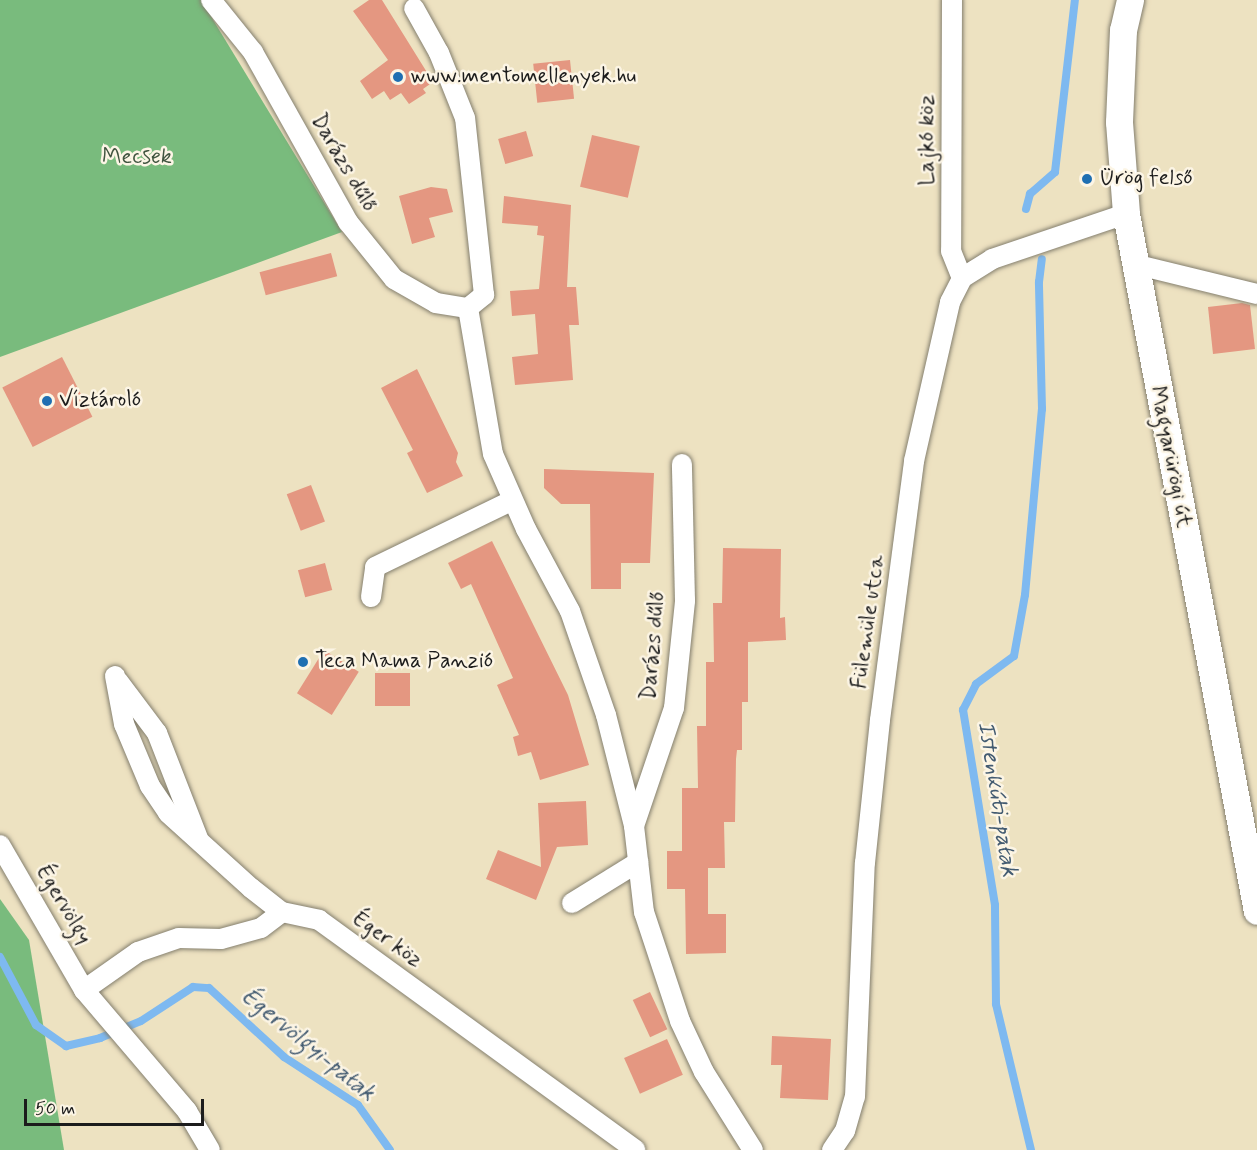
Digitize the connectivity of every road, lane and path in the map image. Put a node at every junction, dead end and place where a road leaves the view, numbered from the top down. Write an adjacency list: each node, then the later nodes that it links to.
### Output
1 (211, 0): 9 (street, Darázs dűlő)
2 (952, 0): 7 (street, Lajkó köz)
3 (1130, 0): 5 (main road, Magyarürögi út)
4 (414, 8): 9 (street)
5 (1125, 214): 6 (main road, Magyarürögi út); 7 (street)
6 (1134, 264): 8 (street); 18 (main road, Magyarürögi út)
7 (962, 278): 24 (street, Fülemüle utca)
8 (1257, 294)
9 (468, 308): 11 (street, Darázs dűlő)
10 (682, 464): 13 (street, Darázs dűlő)
11 (513, 500): 12 (street); 13 (street, Darázs dűlő)
12 (371, 597)
13 (634, 826): 16 (street, Darázs dűlő)
14 (199, 841): 14 (street); 19 (street)
15 (0, 845): 20 (street, Égervölgy)
16 (638, 862): 17 (street); 23 (street, Darázs dűlő)
17 (572, 903)
18 (1257, 910)
19 (282, 912): 20 (street); 22 (street, Éger köz)
20 (84, 990): 21 (street, Égervölgy)
21 (210, 1150)
22 (635, 1150)
23 (753, 1150)
24 (832, 1150)

